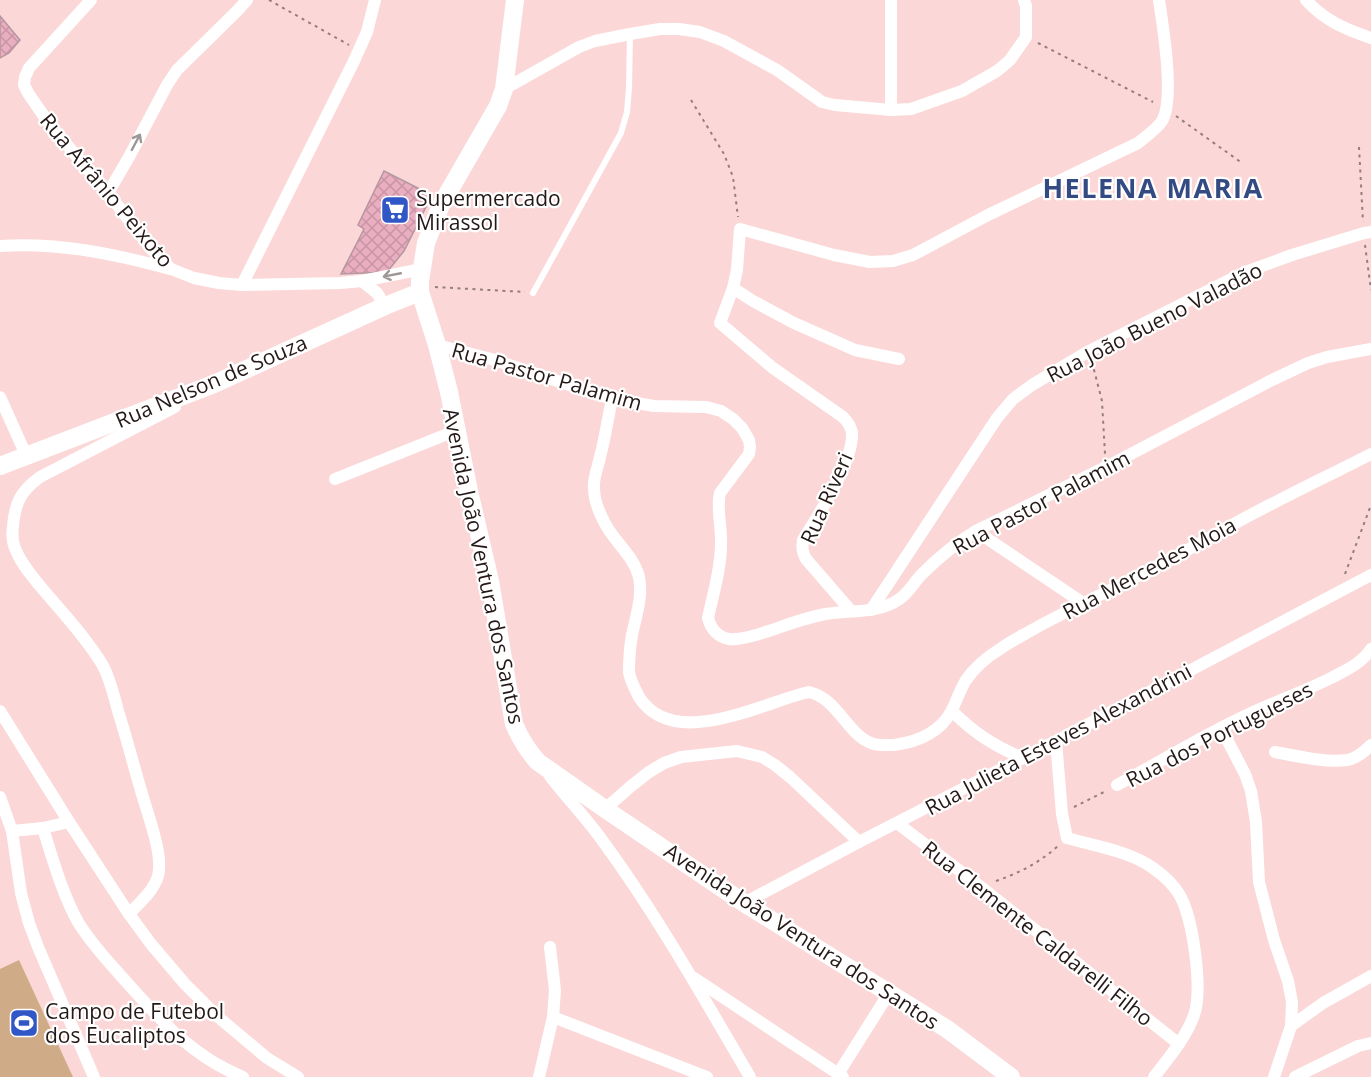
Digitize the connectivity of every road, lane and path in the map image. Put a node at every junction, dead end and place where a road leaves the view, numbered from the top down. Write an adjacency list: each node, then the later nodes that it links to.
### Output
1 (91, 0): 20 (street, Rua Afrânio Peixoto)
2 (247, 0): 20 (street, one-way to 2)
3 (269, 0): 13 (path)
4 (375, 0): 13 (street)
5 (515, 0): 14 (main road, Avenida João Ventura dos Santos)
6 (891, 0): 17 (street)
7 (1024, 0): 11 (street)
8 (1159, 0): 16 (street)
9 (1306, 0): 12 (street)
10 (630, 34): 14 (street); 17 (street); 30 (lane)
11 (1026, 37): 16 (path); 17 (street)
12 (1371, 38)
13 (359, 51): 27 (street)
14 (504, 89): 26 (main road, Avenida João Ventura dos Santos)
15 (691, 100): 21 (path)
16 (1167, 109): 19 (path); 21 (street)
17 (891, 110)
18 (1359, 147): 22 (path)
19 (1242, 163)
20 (108, 193): 24 (street, Rua Afrânio Peixoto)
21 (740, 229): 28 (street)
22 (1367, 233): 29 (path); 34 (street, Rua João Bueno Valadão)
23 (0, 246): 24 (street)
24 (171, 269): 27 (street, Rua Afrânio Peixoto)
25 (362, 281): 26 (street, Rua Afrânio Peixoto, one-way to 25); 27 (street, Rua Afrânio Peixoto); 31 (street)
26 (421, 283): 30 (path); 31 (main road, Rua Nelson de Souza); 32 (main road, Avenida João Ventura dos Santos)
27 (242, 285)
28 (733, 288): 35 (street); 51 (street, Rua Riveri)
29 (1371, 290)
30 (533, 293)
31 (385, 306): 36 (main road, Rua Nelson de Souza)
32 (437, 345): 38 (street, Rua Pastor Palamim); 39 (main road, Avenida João Ventura dos Santos)
33 (1371, 349): 43 (street, Rua Pastor Palamim)
34 (1089, 351): 43 (path); 50 (street, Rua João Bueno Valadão)
35 (899, 359)
36 (214, 384): 41 (main road, Rua Nelson de Souza); 73 (street)
37 (0, 397): 41 (street)
38 (612, 399): 51 (street, Rua Pastor Palamim); 54 (street)
39 (455, 431): 44 (street); 60 (main road, Avenida João Ventura dos Santos)
40 (1371, 454): 49 (street, Rua Mercedes Moia)
41 (26, 455): 42 (main road, Rua Nelson de Souza)
42 (0, 466)
43 (1106, 467): 46 (street, Rua Pastor Palamim)
44 (335, 479)
45 (1371, 505): 48 (path)
46 (976, 531): 49 (street); 50 (street, Rua Pastor Palamim)
47 (1371, 575): 48 (street, Rua Julieta Esteves Alexandrini)
48 (1338, 594): 56 (street, Rua Julieta Esteves Alexandrini)
49 (1083, 603): 54 (street, Rua Mercedes Moia)
50 (871, 610): 51 (street, Rua Pastor Palamim)
51 (851, 611)
52 (1371, 649): 55 (street, Rua dos Portugueses)
53 (0, 711): 65 (street)
54 (952, 711): 59 (street)
55 (1221, 728): 61 (street, Rua dos Portugueses); 79 (street)
56 (1056, 741): 59 (street, Rua Julieta Esteves Alexandrini); 64 (street)
57 (1371, 745): 58 (street)
58 (1275, 752)
59 (1023, 758): 66 (street, Rua Julieta Esteves Alexandrini)
60 (538, 762): 63 (main road, Avenida João Ventura dos Santos); 75 (street)
61 (1117, 785): 64 (path, Rua dos Portugueses)
62 (0, 797): 68 (street)
63 (605, 809): 70 (street); 72 (main road, Avenida João Ventura dos Santos)
64 (1062, 814): 69 (street)
65 (69, 822): 67 (street); 73 (street)
66 (897, 823): 70 (street, Rua Julieta Esteves Alexandrini); 71 (street, Rua Clemente Caldarelli Filho)
67 (44, 828): 68 (street); 84 (street)
68 (12, 831): 83 (street)
69 (1067, 838): 71 (path); 81 (street)
70 (858, 842): 72 (street, Rua Julieta Esteves Alexandrini)
71 (981, 886): 81 (street, Rua Clemente Caldarelli Filho)
72 (744, 903): 77 (main road, Avenida João Ventura dos Santos)
73 (129, 914): 85 (street)
74 (550, 948): 78 (street)
75 (690, 976): 82 (street); 88 (street)
76 (1371, 976): 79 (street)
77 (889, 993): 82 (street); 89 (main road, Avenida João Ventura dos Santos)
78 (553, 1017): 86 (street); 87 (street)
79 (1291, 1026): 91 (street)
80 (1371, 1043): 92 (street)
81 (1179, 1044): 90 (street)
82 (841, 1075)
83 (94, 1077)
84 (243, 1077)
85 (298, 1077)
86 (539, 1077)
87 (707, 1077)
88 (750, 1077)
89 (1011, 1077)
90 (1154, 1077)
91 (1274, 1077)
92 (1295, 1077)

